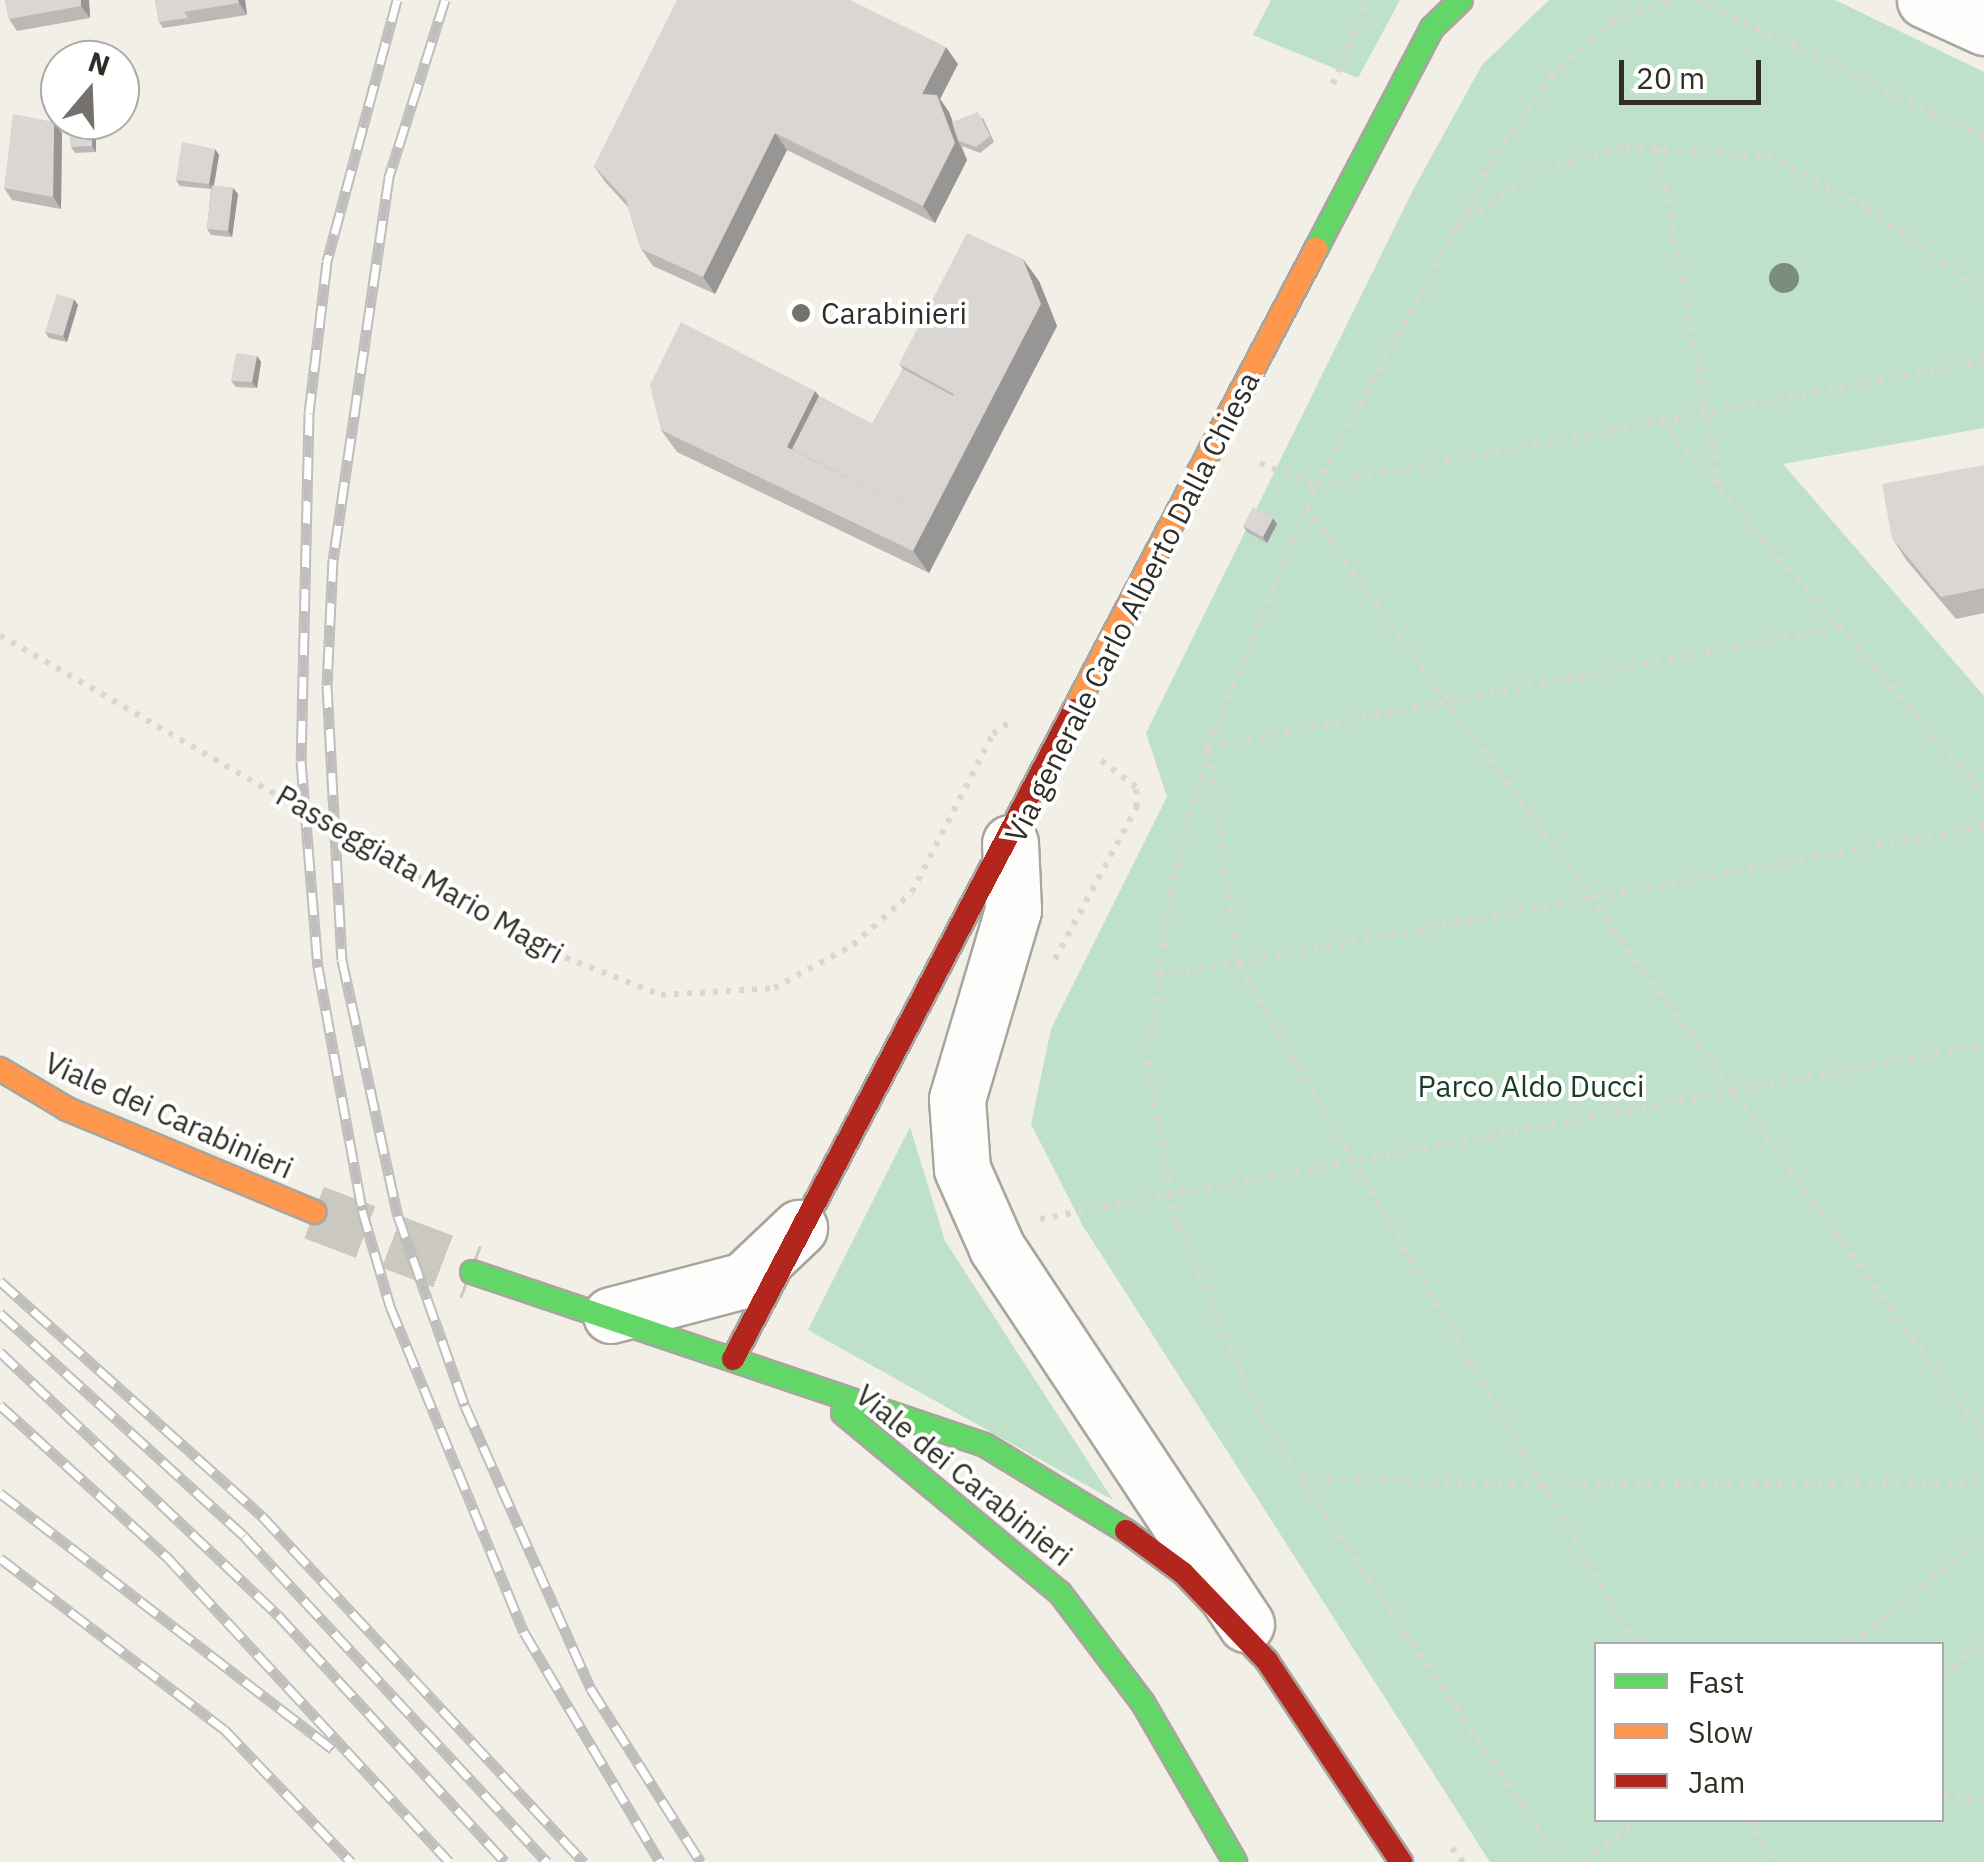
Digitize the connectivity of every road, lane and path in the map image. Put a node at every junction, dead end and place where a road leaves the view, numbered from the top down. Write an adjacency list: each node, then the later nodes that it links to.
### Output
1 (1368, 0): 7 (path)
2 (1461, 0): 27 (main road, Via generale Carlo Alberto Dalla Chiesa)
3 (1671, 0): 10 (path)
4 (1697, 0): 8 (path)
5 (1924, 0): 6 (street)
6 (1984, 27)
7 (1333, 84)
8 (1984, 137)
9 (1658, 148): 10 (path); 11 (path); 13 (path)
10 (1456, 227): 16 (path)
11 (1984, 294)
12 (1984, 361): 13 (path)
13 (1706, 410): 14 (path); 17 (path)
14 (1659, 419): 16 (path); 17 (path)
15 (1259, 463): 16 (path)
16 (1316, 485): 18 (path)
17 (1721, 490): 19 (path)
18 (1306, 508): 21 (path); 23 (path)
19 (1840, 628): 21 (path); 25 (path)
20 (0, 635): 22 (path, Passeggiata Mario Magri)
21 (1448, 701): 23 (path); 28 (path)
22 (1022, 722)
23 (1208, 747): 29 (path); 31 (path)
24 (1103, 760): 30 (path)
25 (1984, 794)
26 (1984, 826): 28 (path)
27 (1010, 843): 39 (main road, Via generale Carlo Alberto Dalla Chiesa); 54 (street)
28 (1590, 896): 29 (path); 34 (path)
29 (1238, 962): 31 (path); 35 (path)
30 (1052, 964)
31 (1160, 977): 36 (path)
32 (1984, 1045): 34 (path)
33 (0, 1070): 38 (main road, Viale dei Carabinieri)
34 (1731, 1092): 35 (path); 46 (path)
35 (1361, 1165): 36 (path); 49 (path)
36 (1171, 1197): 40 (path); 47 (path)
37 (1025, 1206): 40 (path)
38 (314, 1212)
39 (808, 1219): 43 (street, Via generale Carlo Alberto Dalla Chiesa); 44 (main road, Via generale Carlo Alberto Dalla Chiesa)
40 (1034, 1220): 41 (path)
41 (1043, 1234)
42 (472, 1272): 43 (main road, Viale dei Carabinieri)
43 (611, 1315): 44 (main road, Viale dei Carabinieri)
44 (733, 1359): 45 (main road, Viale dei Carabinieri)
45 (812, 1391): 54 (main road, Viale dei Carabinieri); 61 (main road, Viale dei Carabinieri)
46 (1984, 1436)
47 (1300, 1478): 49 (path); 64 (path)
48 (1984, 1482): 49 (path)
49 (1544, 1486): 52 (path)
50 (1984, 1535): 53 (path)
51 (1984, 1641): 55 (path)
52 (1633, 1642)
53 (1852, 1642)
54 (1267, 1662): 62 (main road, Viale dei Carabinieri)
55 (1944, 1674)
56 (1944, 1796): 57 (path)
57 (1984, 1799)
58 (1635, 1822): 65 (path)
59 (1750, 1822): 66 (path)
60 (1440, 1830): 63 (path)
61 (1235, 1862)
62 (1401, 1862)
63 (1462, 1862)
64 (1560, 1862)
65 (1585, 1862)
66 (1773, 1862)

